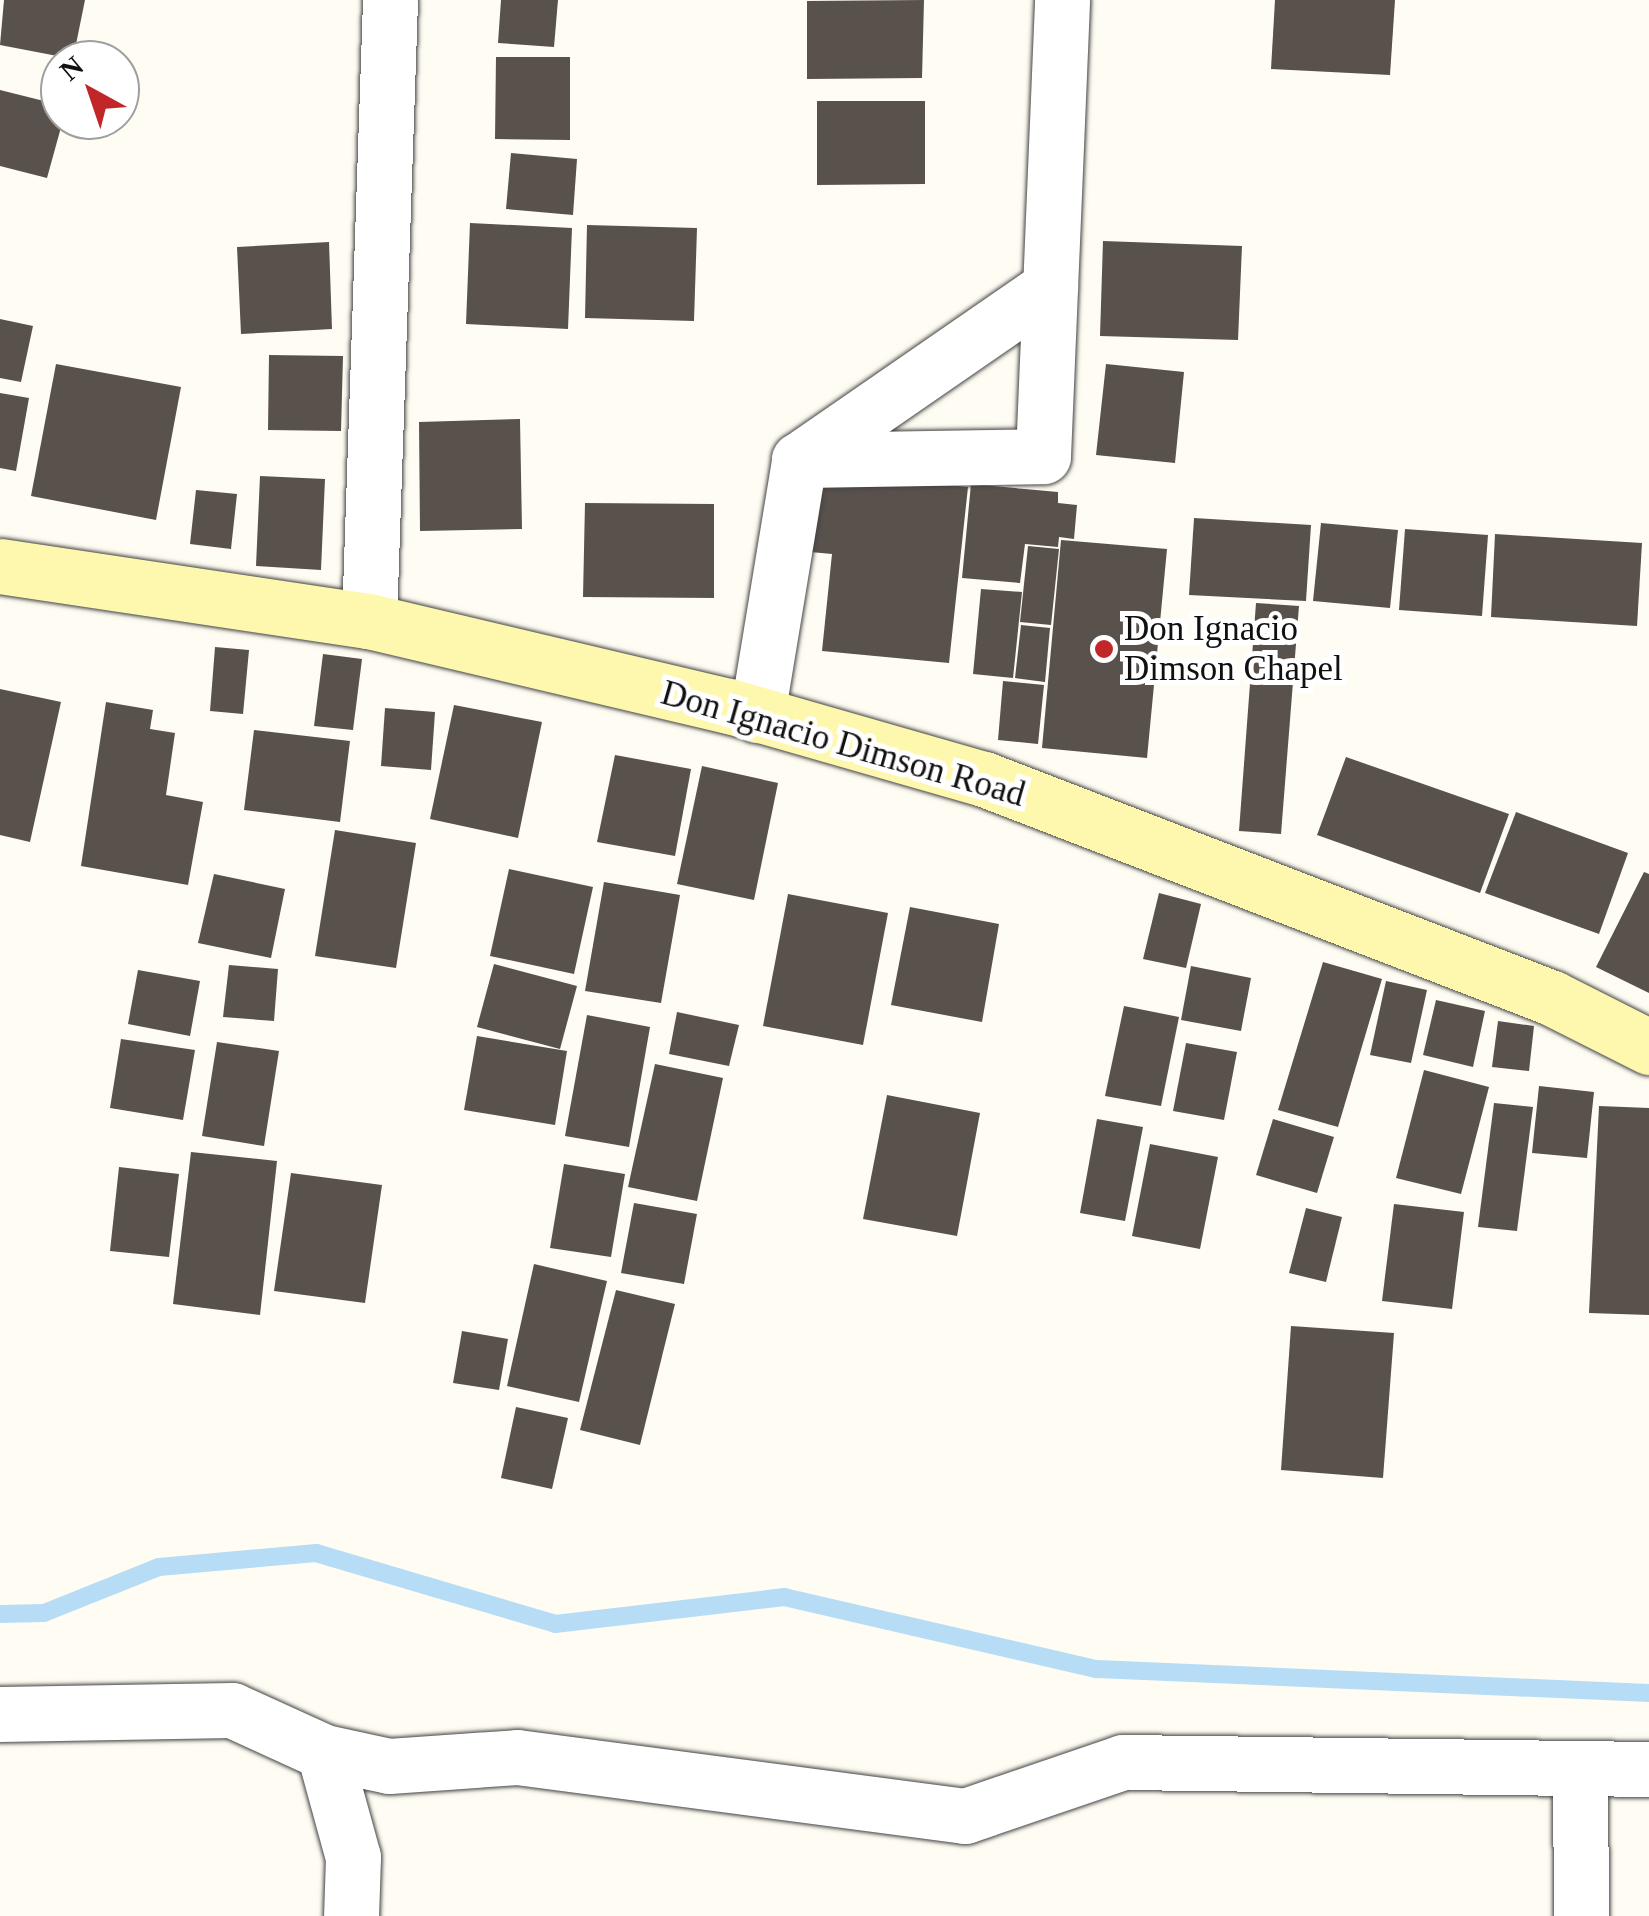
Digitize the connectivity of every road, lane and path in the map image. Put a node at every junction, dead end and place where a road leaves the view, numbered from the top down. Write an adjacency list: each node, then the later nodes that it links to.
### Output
1 (390, 0): 6 (street)
2 (1062, 0): 3 (street)
3 (1050, 286): 4 (street); 4 (street)
4 (799, 460): 7 (street)
5 (0, 566): 6 (street, Don Ignacio Dimson Road)
6 (369, 621): 7 (street, Don Ignacio Dimson Road)
7 (758, 715): 8 (street, Don Ignacio Dimson Road)
8 (1649, 1047)
9 (0, 1714): 10 (street)
10 (324, 1752): 12 (street); 13 (street)
11 (1649, 1769): 12 (street)
12 (1580, 1772): 14 (street)
13 (351, 1916)
14 (1580, 1916)

